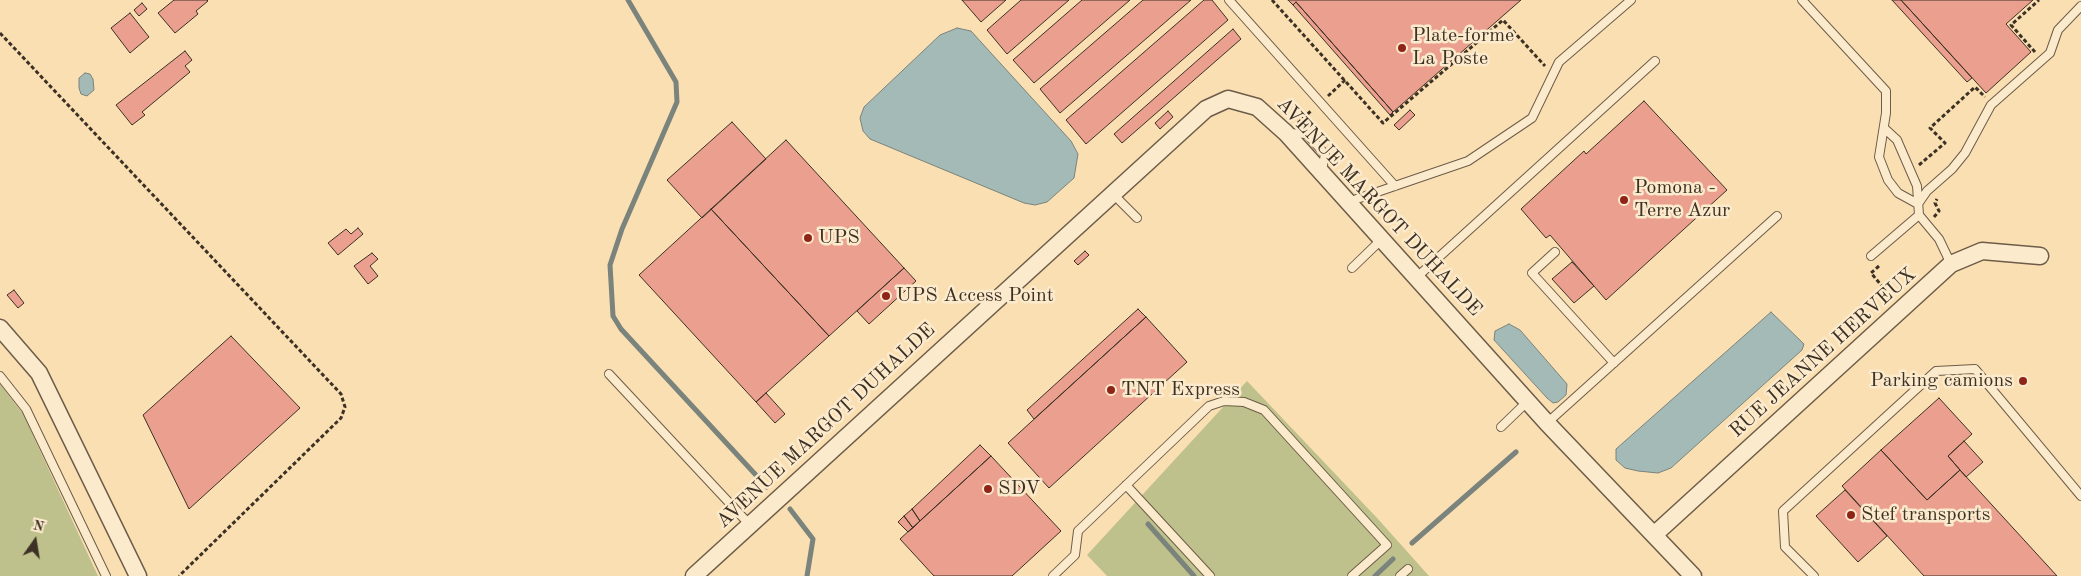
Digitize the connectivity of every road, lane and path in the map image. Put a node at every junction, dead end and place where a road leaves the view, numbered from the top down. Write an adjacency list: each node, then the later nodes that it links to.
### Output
1 (1229, 0): 14 (lane)
2 (1272, 0): 10 (path)
3 (1632, 0): 10 (lane)
4 (1802, 0): 12 (lane)
5 (2039, 0): 8 (path)
6 (2081, 6): 11 (lane)
7 (0, 33): 42 (path)
8 (2029, 59)
9 (1655, 61): 27 (lane)
10 (1553, 75): 14 (lane)
11 (1989, 102): 13 (path); 17 (lane)
12 (1884, 128): 13 (lane); 17 (lane)
13 (1911, 172): 17 (lane)
14 (1395, 186): 16 (lane)
15 (1112, 193): 16 (street, AVENUE MARGOT DUHALDE); 20 (lane); 37 (street, AVENUE MARGOT DUHALDE)
16 (1348, 202): 21 (street, AVENUE MARGOT DUHALDE)
17 (1918, 204): 18 (lane)
18 (1919, 215): 23 (lane); 25 (lane)
19 (1777, 216): 29 (lane)
20 (1137, 218)
21 (1382, 239): 26 (lane); 27 (street, AVENUE MARGOT DUHALDE)
22 (1555, 252): 29 (lane)
23 (1872, 256)
24 (2040, 256): 25 (street, RUE JEANNE HERVEUX)
25 (1952, 264): 38 (street, RUE JEANNE HERVEUX)
26 (1352, 268)
27 (1417, 277): 32 (street, AVENUE MARGOT DUHALDE)
28 (0, 328): 41 (street)
29 (1614, 363): 33 (lane)
30 (609, 374): 37 (lane)
31 (0, 376): 40 (lane)
32 (1528, 401): 33 (street, AVENUE MARGOT DUHALDE); 34 (lane)
33 (1547, 423): 38 (street, AVENUE MARGOT DUHALDE)
34 (1500, 427)
35 (1126, 485): 44 (lane); 45 (lane); 46 (lane)
36 (2081, 496): 49 (lane)
37 (750, 525): 43 (street, AVENUE MARGOT DUHALDE)
38 (1655, 534): 48 (street, AVENUE MARGOT DUHALDE)
39 (1408, 568): 47 (lane)
40 (106, 576)
41 (138, 576)
42 (179, 576)
43 (694, 576)
44 (1053, 576)
45 (1210, 576)
46 (1352, 576)
47 (1400, 576)
48 (1693, 576)
49 (1814, 576)

